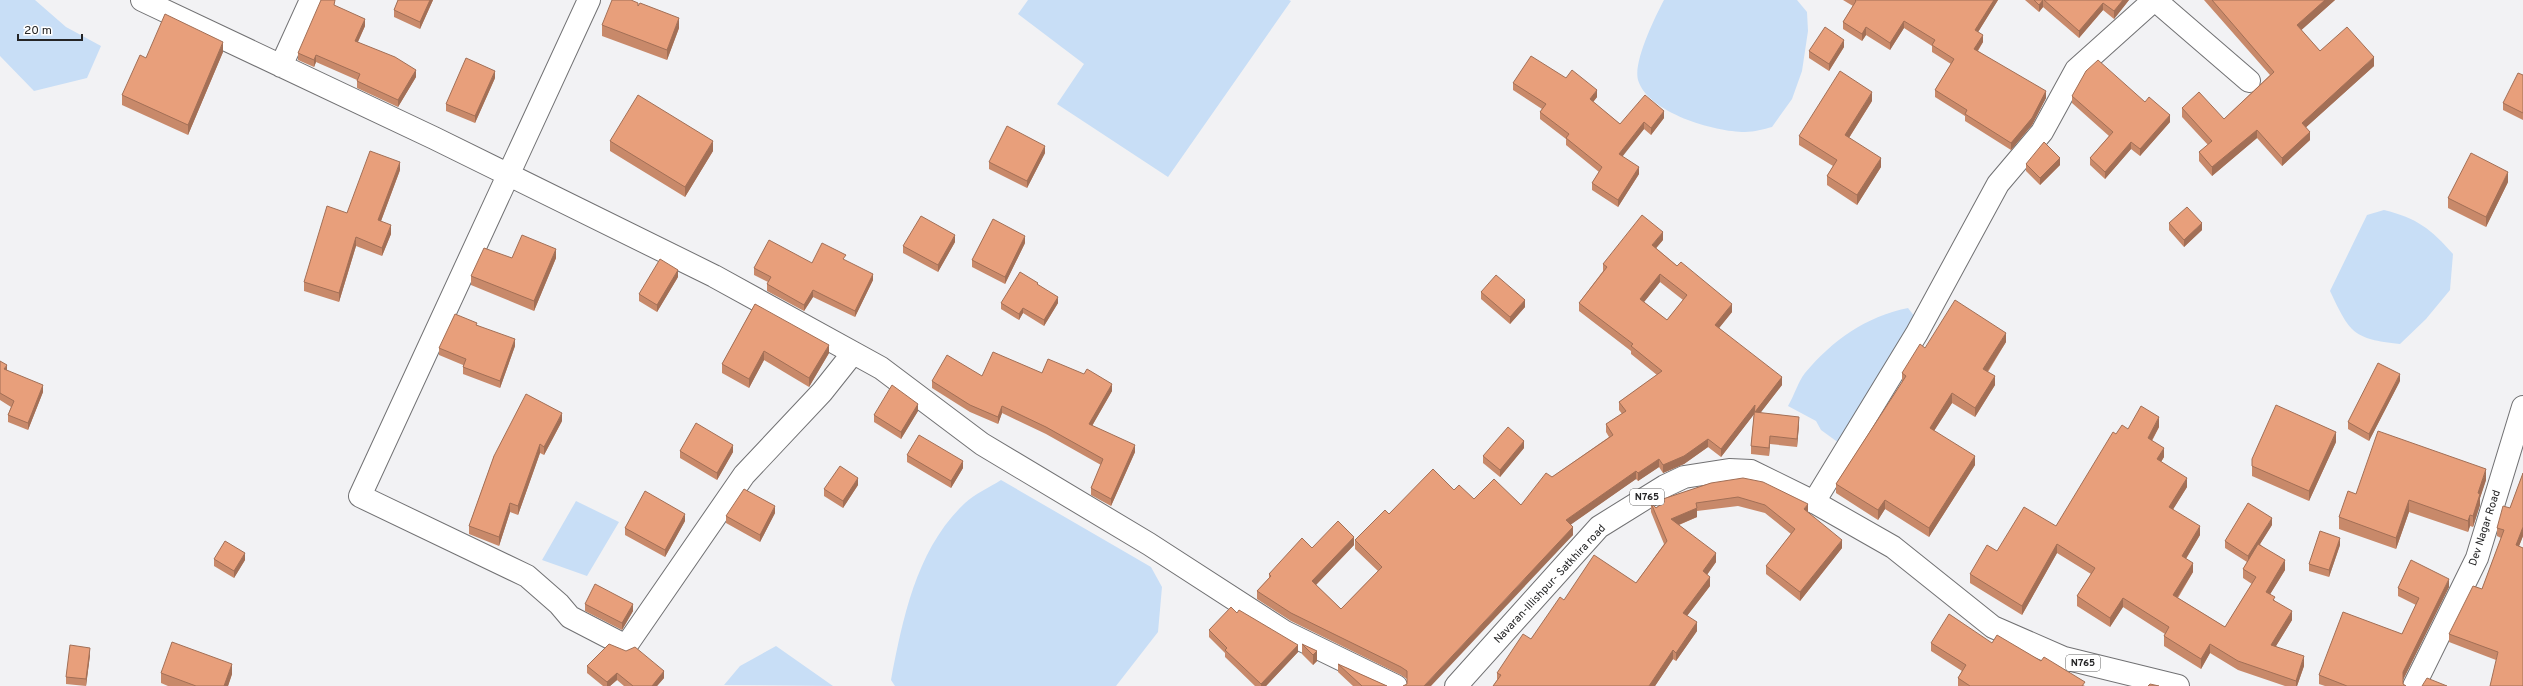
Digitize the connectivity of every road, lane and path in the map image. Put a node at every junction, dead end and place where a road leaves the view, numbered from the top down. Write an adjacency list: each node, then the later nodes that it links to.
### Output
1 (142, 0): 5 (main road)
2 (311, 0): 5 (main road)
3 (589, 0): 7 (main road)
4 (2155, 0): 6 (main road); 10 (main road)
5 (281, 66): 7 (main road)
6 (2249, 81)
7 (508, 174): 8 (main road); 8 (main road)
8 (853, 353): 12 (main road)
9 (2523, 407): 15 (main road, Dev Nagar Road)
10 (1814, 502): 11 (main road, Navaran-Illishpur- Satkhira road / N765); 13 (main road, Navaran-Illishpur- Satkhira road / N765)
11 (2143, 683): 14 (main road, N765)
12 (1396, 686)
13 (1456, 686)
14 (2178, 686)
15 (2414, 686)

